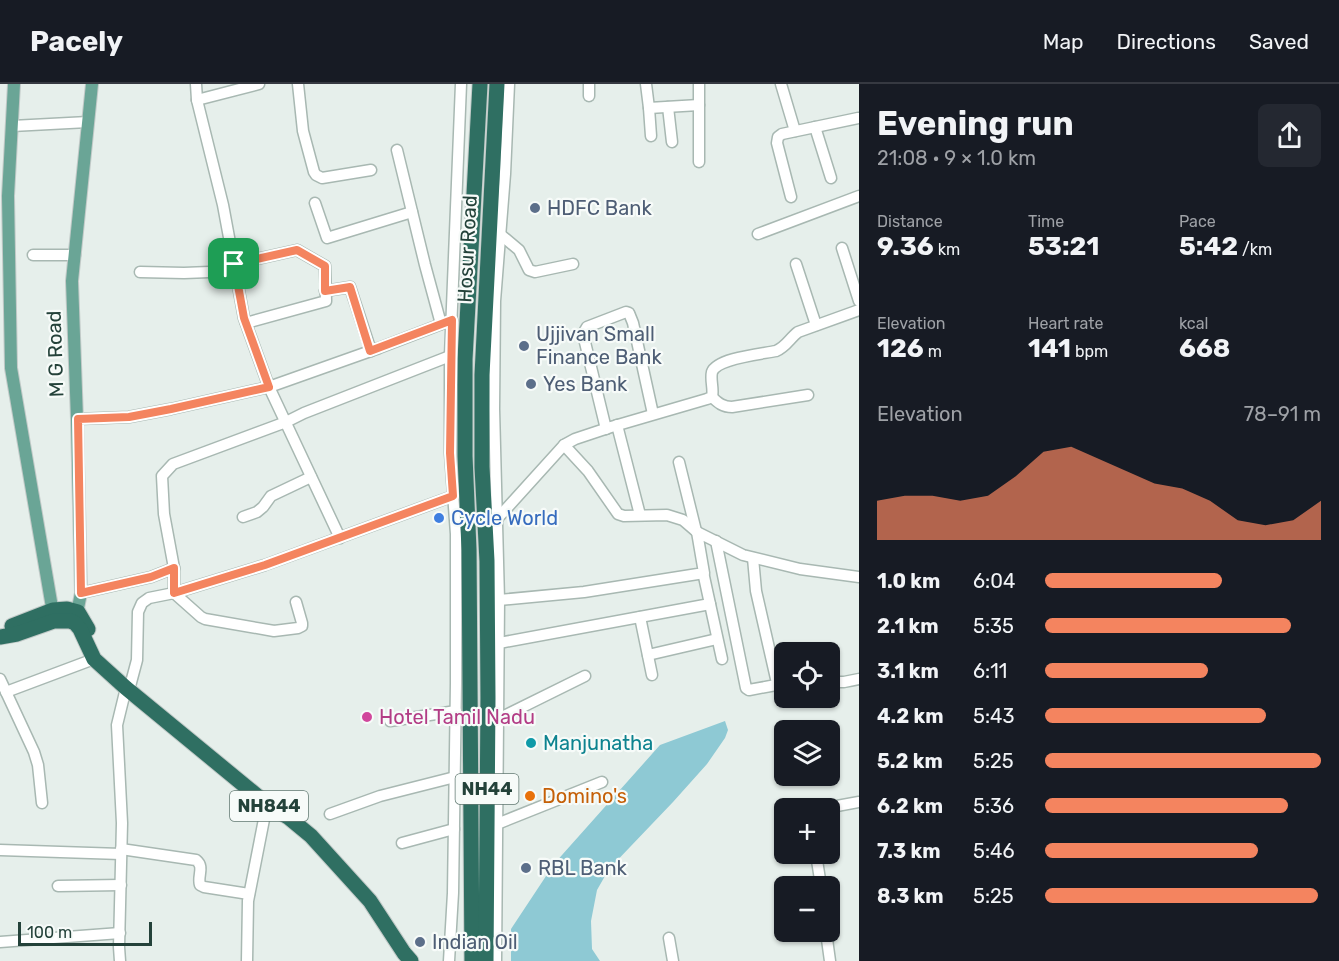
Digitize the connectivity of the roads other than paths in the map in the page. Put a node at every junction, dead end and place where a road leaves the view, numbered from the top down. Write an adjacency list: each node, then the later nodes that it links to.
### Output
1 (14, 84): 21 (main road)
2 (92, 84): 20 (main road, M G Road)
3 (196, 84): 15 (street)
4 (259, 84): 15 (street)
5 (298, 84): 28 (street)
6 (461, 84): 48 (street)
7 (480, 84): 29 (highway, Hosur Road / NH44)
8 (497, 84): 29 (highway, Hosur Road / NH44)
9 (509, 84): 36 (street)
10 (589, 84): 14 (street)
11 (646, 84): 18 (street)
12 (699, 84): 16 (street)
13 (781, 84): 23 (street)
14 (589, 96)
15 (197, 100): 42 (street)
16 (699, 105): 17 (street); 27 (street)
17 (668, 107): 18 (street); 25 (street)
18 (649, 108): 24 (street)
19 (859, 120): 22 (street)
20 (88, 122): 21 (street); 39 (main road, M G Road)
21 (12, 126): 44 (main road)
22 (815, 127): 23 (street); 30 (street)
23 (795, 131): 32 (street)
24 (651, 136)
25 (672, 142)
26 (397, 150): 34 (street)
27 (699, 162)
28 (371, 170)
29 (484, 171): 71 (highway, Hosur Road / NH44); 73 (highway, Hosur Road / NH44)
30 (831, 178)
31 (859, 196): 35 (street)
32 (791, 197)
33 (315, 203): 34 (street)
34 (412, 212): 50 (street)
35 (758, 234)
36 (501, 235): 40 (street); 67 (street)
37 (842, 248): 46 (street)
38 (33, 255): 39 (street)
39 (75, 255): 58 (main road, M G Road)
40 (573, 264)
41 (796, 264): 51 (street)
42 (235, 267): 43 (street); 45 (street); 49 (street)
43 (140, 273)
44 (5, 284): 82 (main road)
45 (325, 291): 49 (street); 52 (street)
46 (859, 301)
47 (859, 310): 51 (street)
48 (452, 320): 50 (street); 53 (street)
49 (246, 323): 54 (street)
50 (441, 324): 52 (street)
51 (816, 325): 56 (street)
52 (370, 351): 54 (street)
53 (450, 356): 59 (street); 64 (street)
54 (269, 387): 58 (street); 59 (street)
55 (808, 395): 56 (street)
56 (712, 397): 57 (street)
57 (653, 414): 60 (street); 60 (street)
58 (78, 419): 77 (main road, M G Road)
59 (286, 422): 63 (street); 74 (street)
60 (611, 427): 61 (street); 65 (street)
61 (564, 445): 65 (street); 67 (street)
62 (679, 462): 68 (street)
63 (311, 477): 66 (street); 69 (street)
64 (453, 496): 69 (street); 71 (street)
65 (640, 515): 68 (street)
66 (243, 517)
67 (497, 519): 73 (street)
68 (697, 531): 70 (street); 75 (street)
69 (339, 538): 78 (street)
70 (716, 541): 72 (street); 98 (street)
71 (465, 552): 101 (street); 124 (highway, NH44)
72 (753, 558): 76 (street); 91 (street)
73 (490, 562): 79 (street); 124 (highway, NH44)
74 (174, 568): 77 (street); 78 (street)
75 (703, 572): 79 (street); 81 (street)
76 (859, 577)
77 (81, 593): 84 (main road, M G Road)
78 (174, 593): 80 (street); 99 (street)
79 (499, 600): 87 (street)
80 (296, 602)
81 (710, 604): 83 (street); 86 (street)
82 (54, 615): 84 (highway); 85 (highway)
83 (640, 617): 87 (street); 88 (street)
84 (76, 618): 89 (highway, NH844); 92 (highway, NH844)
85 (0, 636)
86 (717, 639): 88 (street); 90 (street)
87 (499, 643): 102 (street)
88 (648, 656): 93 (street)
89 (94, 659): 92 (highway, NH844); 100 (street)
90 (722, 659)
91 (774, 667)
92 (107, 670): 99 (highway, NH844)
93 (652, 675)
94 (585, 676): 102 (street)
95 (0, 679): 100 (street)
96 (859, 680): 97 (street)
97 (840, 682)
98 (774, 685)
99 (128, 689): 108 (highway, NH844); 115 (street)
100 (6, 692): 107 (street)
101 (456, 711): 103 (street); 104 (street)
102 (498, 719): 111 (street)
103 (390, 721)
104 (455, 777): 110 (street); 112 (street)
105 (602, 782): 111 (street)
106 (859, 802): 109 (street)
107 (42, 803)
108 (267, 804): 118 (street); 123 (highway, NH844)
109 (840, 805)
110 (330, 814)
111 (497, 824): 124 (street)
112 (454, 829): 113 (street); 127 (street)
113 (402, 843)
114 (0, 850): 115 (street)
115 (121, 851): 116 (street); 118 (street)
116 (121, 885): 117 (street); 119 (street)
117 (58, 886)
118 (249, 894): 126 (street)
119 (120, 933): 121 (street); 125 (street)
120 (669, 938): 128 (street)
121 (0, 942)
122 (827, 942): 129 (street)
123 (408, 958)
124 (482, 958)
125 (120, 961)
126 (247, 961)
127 (448, 961)
128 (673, 961)
129 (830, 961)

